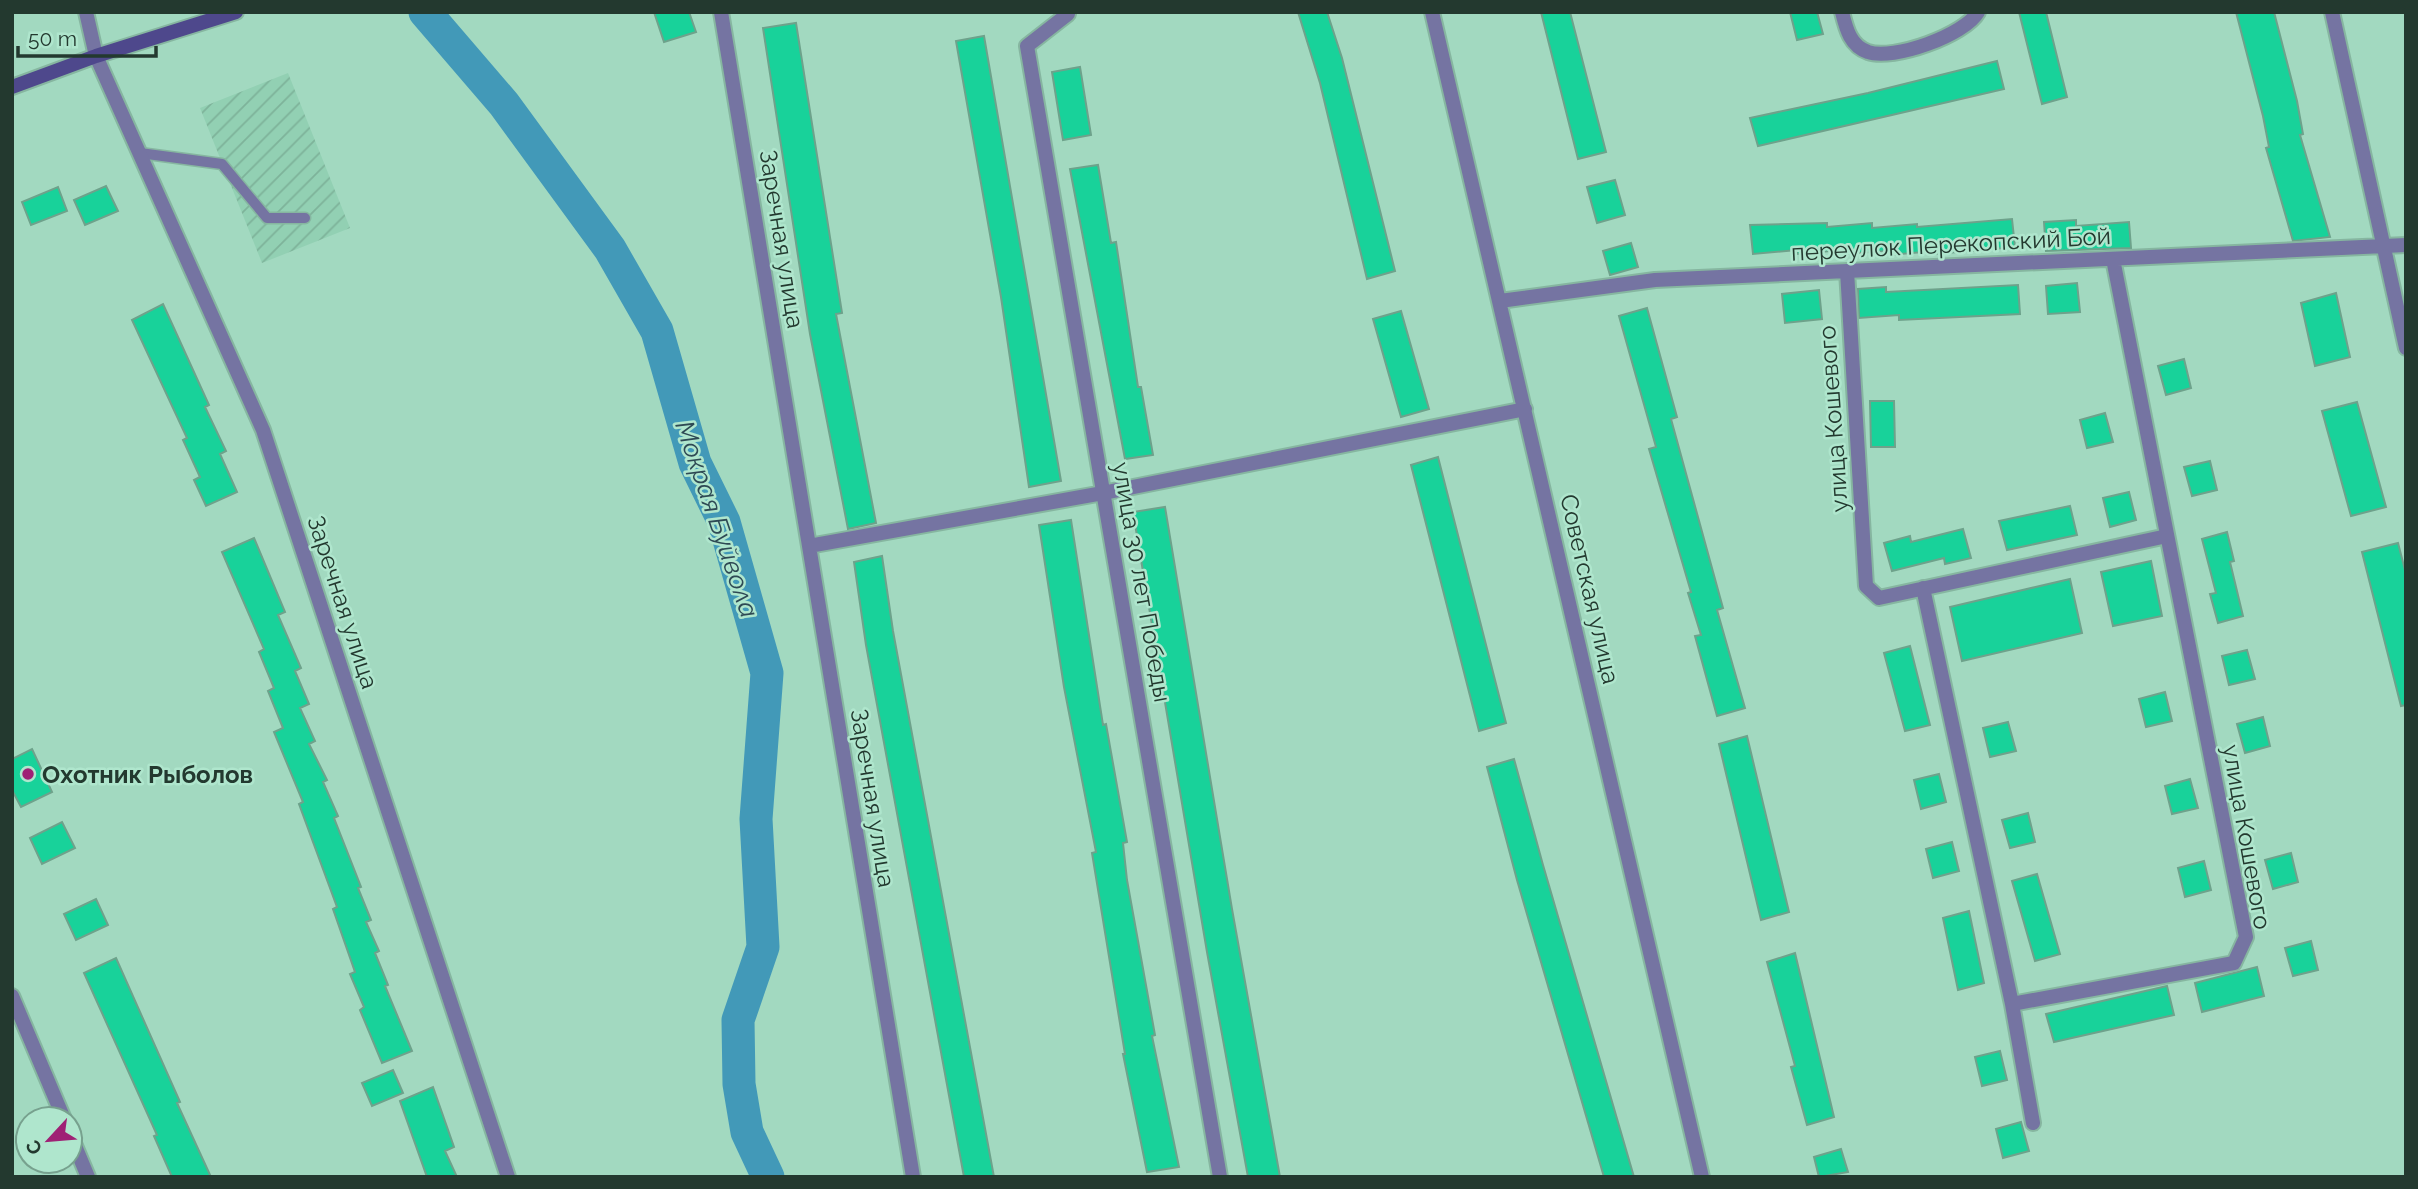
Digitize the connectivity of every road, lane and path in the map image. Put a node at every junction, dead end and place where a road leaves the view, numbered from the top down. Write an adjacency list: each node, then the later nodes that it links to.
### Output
1 (86, 12): 9 (street, Заречная улица)
2 (236, 12): 9 (main road)
3 (721, 12): 22 (street, Заречная улица)
4 (1432, 12): 17 (street, Советская улица)
5 (1842, 12): 6 (street)
6 (1978, 12)
7 (2332, 12): 14 (street)
8 (1068, 14): 20 (street, улица 30 лет Победы)
9 (96, 56): 10 (main road); 11 (street, Заречная улица)
10 (12, 87)
11 (139, 153): 12 (lane); 28 (street, Заречная улица)
12 (305, 218)
13 (2406, 245): 14 (street, переулок Перекопский Бой)
14 (2384, 248): 15 (street, переулок Перекопский Бой); 18 (street)
15 (2113, 259): 16 (street, переулок Перекопский Бой); 21 (street, улица Кошевого)
16 (1847, 271): 17 (street, переулок Перекопский Бой); 23 (street, улица Кошевого)
17 (1500, 301): 19 (street, Советская улица)
18 (2406, 348)
19 (1525, 409): 20 (street); 31 (street, Советская улица)
20 (1103, 493): 22 (street); 30 (street, улица 30 лет Победы)
21 (2168, 537): 23 (street, улица Кошевого); 25 (street, улица Кошевого)
22 (809, 546): 29 (street, Заречная улица)
23 (1923, 589): 25 (street)
24 (12, 996): 26 (street)
25 (2012, 1004): 27 (street)
26 (58, 1105)
27 (2033, 1123)
28 (508, 1177)
29 (913, 1177)
30 (1220, 1177)
31 (1702, 1177)

